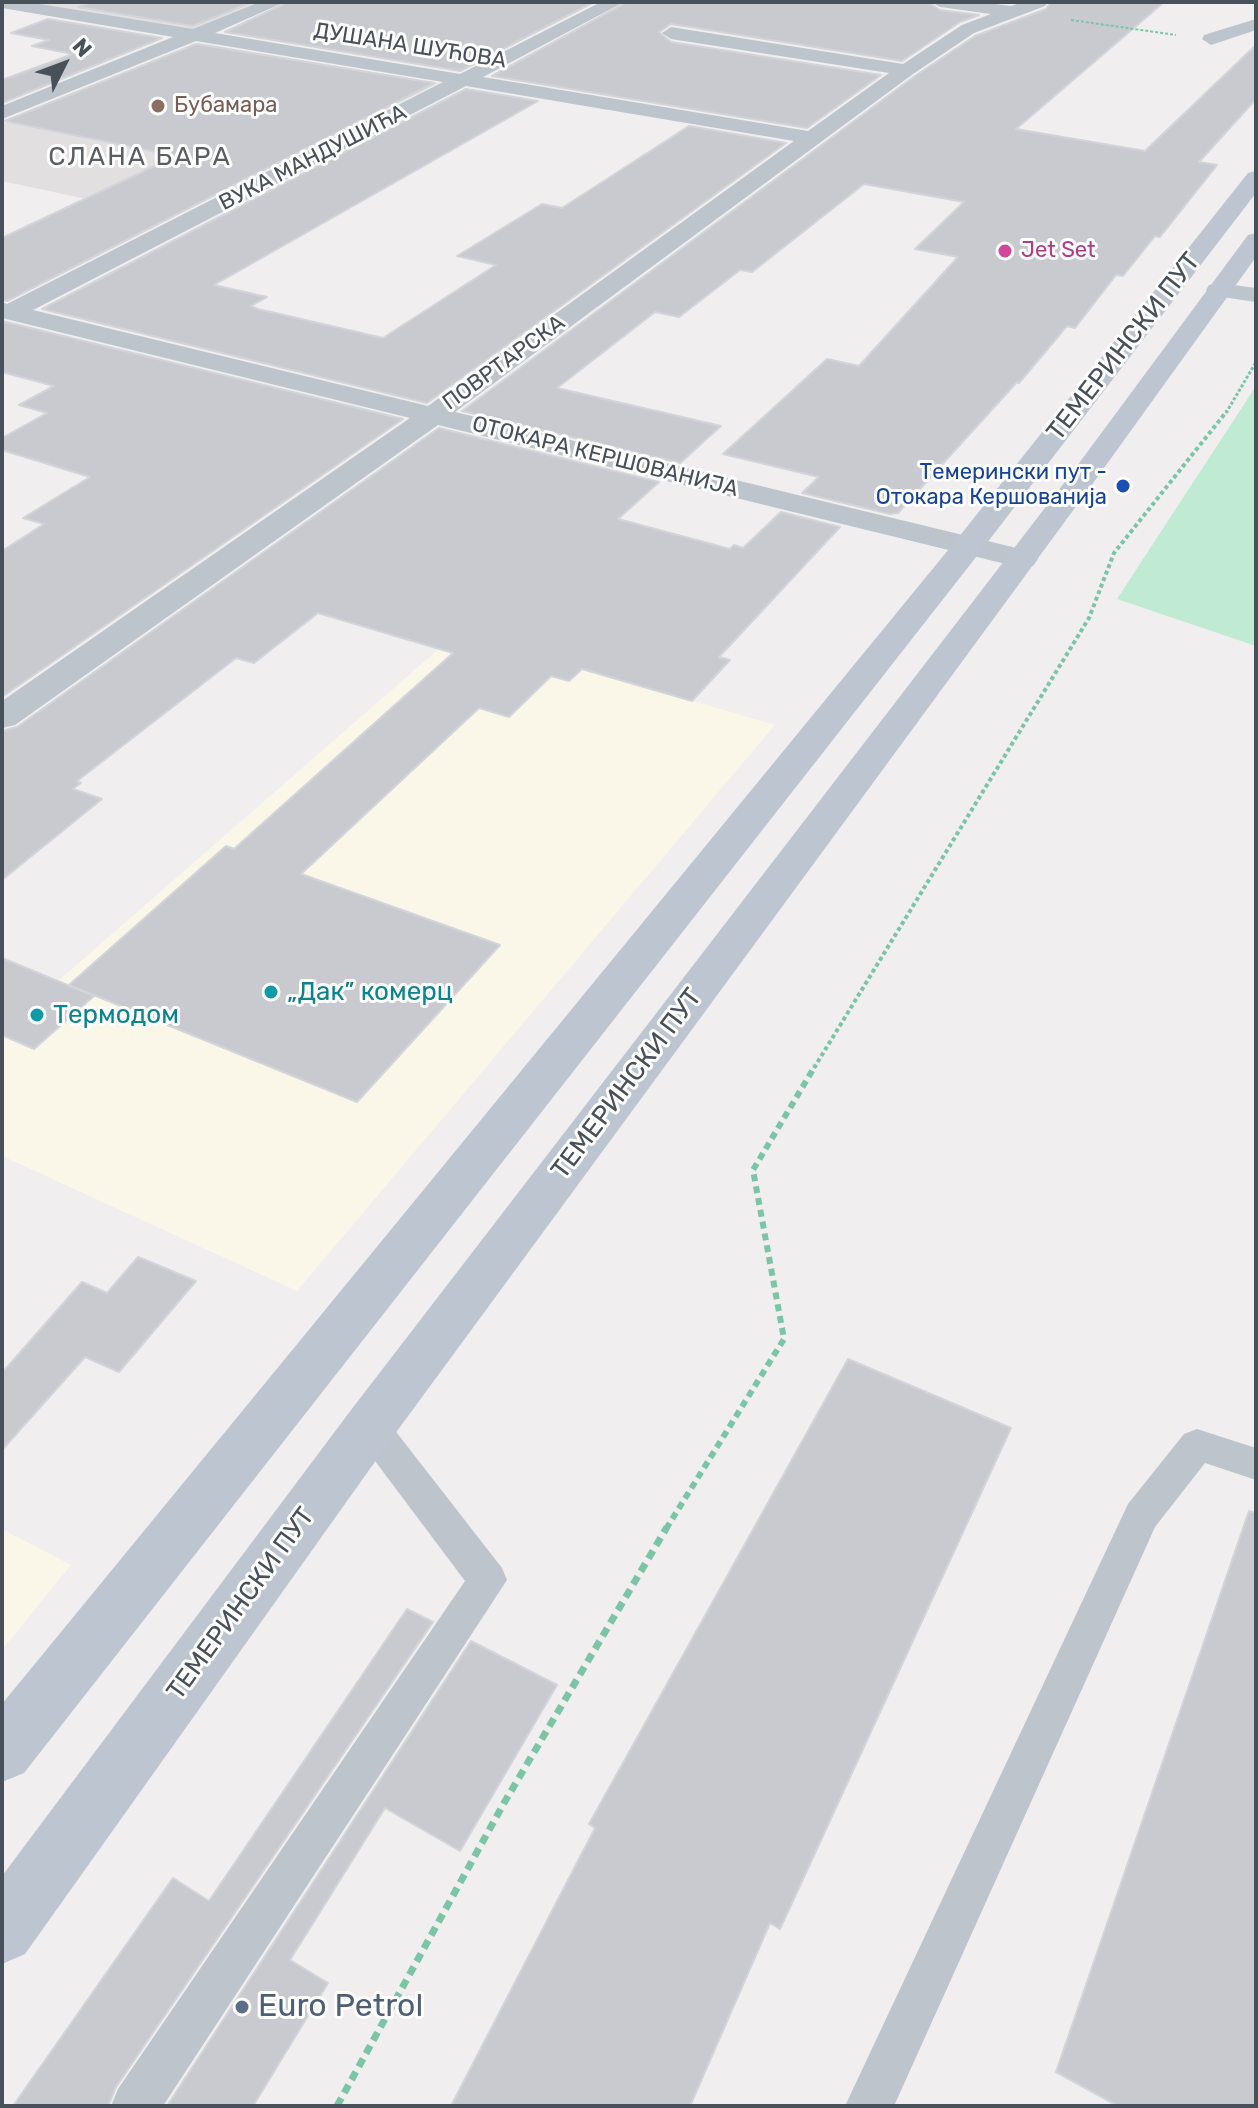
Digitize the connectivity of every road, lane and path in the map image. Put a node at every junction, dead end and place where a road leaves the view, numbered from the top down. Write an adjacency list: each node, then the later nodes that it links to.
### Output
1 (276, 2): 9 (street)
2 (615, 2): 12 (street, ВУКА МАНДУШИЋА)
3 (940, 2): 6 (street)
4 (1039, 2): 6 (street, ПОВРТАРСКА)
5 (2, 3): 9 (street, ДУШАНА ШУЋОВА)
6 (1008, 11): 10 (path); 11 (street, ПОВРТАРСКА)
7 (1256, 24): 10 (street)
8 (671, 33): 11 (street)
9 (196, 35): 12 (street, ДУШАНА ШУЋОВА); 13 (street)
10 (1211, 39)
11 (906, 70): 14 (street, ПОВРТАРСКА)
12 (468, 80): 14 (street, ДУШАНА ШУЋОВА); 19 (street, ВУКА МАНДУШИЋА)
13 (2, 113)
14 (811, 138): 21 (street, ПОВРТАРСКА)
15 (1256, 178): 22 (main road, ТЕМЕРИНСКИ ПУТ)
16 (1256, 240): 17 (main road, ТЕМЕРИНСКИ ПУТ)
17 (1218, 290): 18 (street); 23 (main road, ТЕМЕРИНСКИ ПУТ)
18 (1256, 295)
19 (6, 311): 21 (street, ОТОКАРА КЕРШОВАНИЈА)
20 (1256, 362): 30 (path)
21 (433, 415): 22 (street, ОТОКАРА КЕРШОВАНИЈА); 24 (street, ПОВРТАРСКА)
22 (969, 545): 23 (street, ОТОКАРА КЕРШОВАНИЈА); 27 (main road, ТЕМЕРИНСКИ ПУТ)
23 (1022, 559): 25 (main road, ТЕМЕРИНСКИ ПУТ)
24 (2, 717)
25 (370, 1426): 28 (main road, ТЕМЕРИНСКИ ПУТ); 29 (lane)
26 (1256, 1464): 31 (lane)
27 (2, 1752)
28 (2, 1931)
29 (135, 2106)
30 (337, 2106)
31 (869, 2106)

